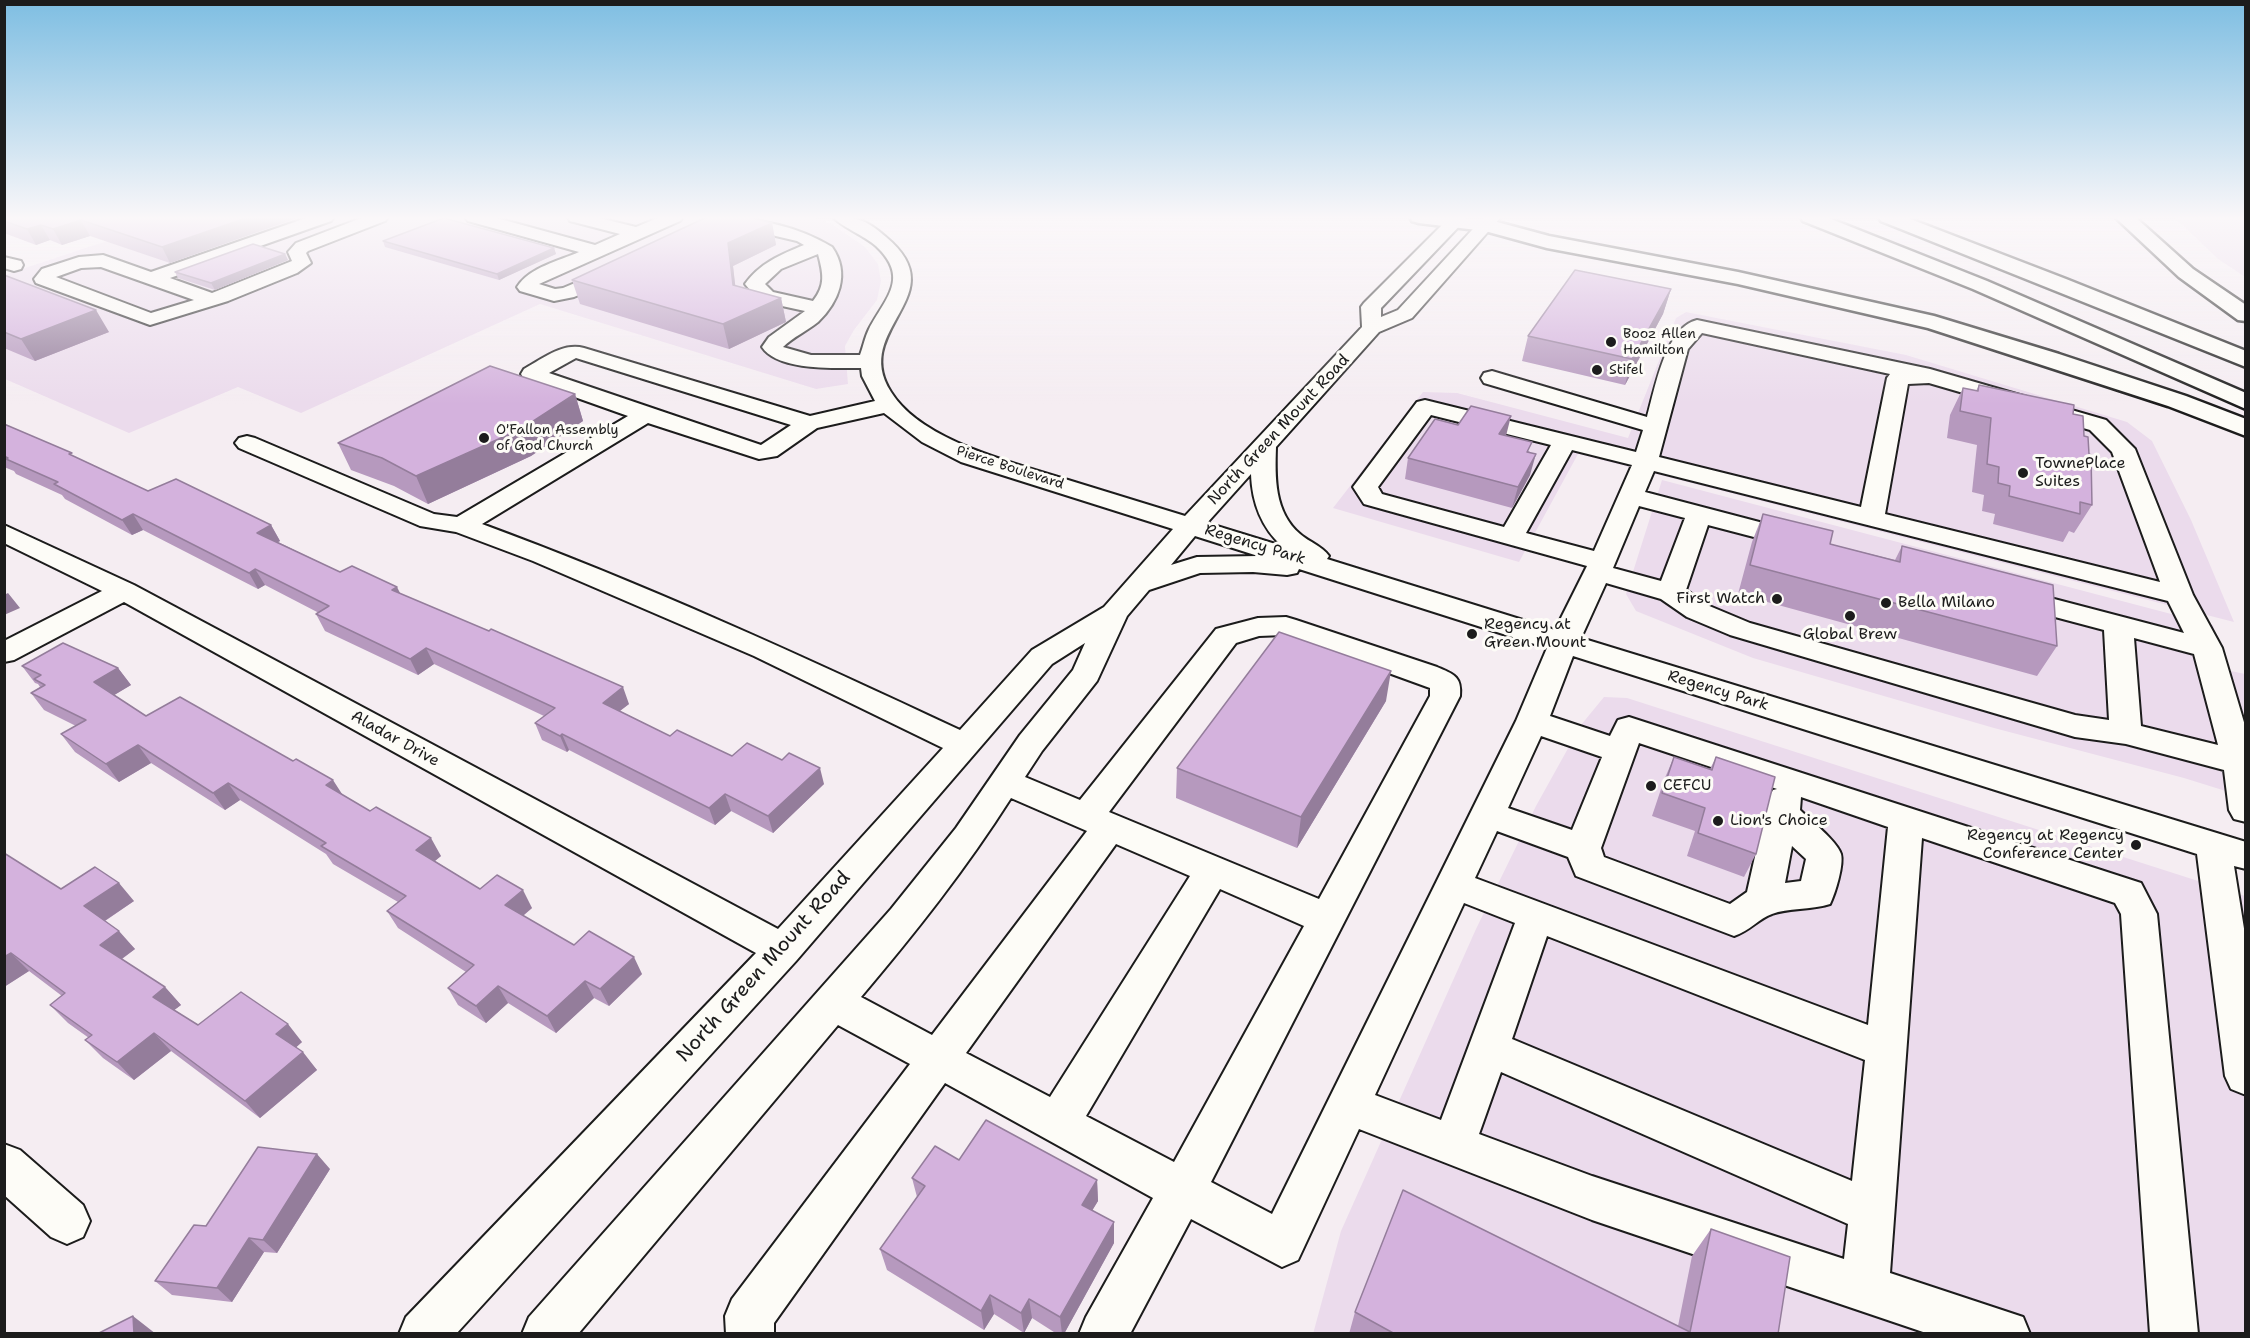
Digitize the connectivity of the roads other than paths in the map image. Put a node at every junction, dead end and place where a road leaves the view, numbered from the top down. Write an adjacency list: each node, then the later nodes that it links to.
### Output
1 (44, 279): 15 (street)
2 (156, 279): 15 (street)
3 (260, 279): 15 (street)
4 (534, 279): 5 (street)
5 (597, 279)
6 (757, 279): 16 (street)
7 (833, 279): 16 (street)
8 (903, 279): 20 (street, Pierce Boulevard)
9 (1398, 279): 18 (street)
10 (1435, 279): 18 (street, North Green Mount Road)
11 (1744, 279): 28 (highway)
12 (1966, 279): 23 (highway)
13 (2050, 279): 19 (highway)
14 (2195, 279): 17 (highway)
15 (210, 299)
16 (820, 308): 20 (street)
17 (2246, 315)
18 (1372, 328): 31 (street, North Green Mount Road)
19 (2246, 360)
20 (871, 362): 24 (street, Pierce Boulevard)
21 (1930, 376): 27 (street); 35 (street); 46 (street)
22 (1492, 378): 27 (street)
23 (2246, 402)
24 (889, 405): 26 (street); 37 (street, Pierce Boulevard)
25 (646, 415): 26 (street); 26 (street); 36 (street)
26 (809, 423)
27 (1654, 426): 32 (street)
28 (2246, 428)
29 (1565, 441): 32 (street); 39 (street); 39 (street)
30 (247, 443): 36 (street)
31 (1264, 446): 37 (street, North Green Mount Road); 42 (street)
32 (1646, 460): 33 (street); 35 (street)
33 (1630, 496): 34 (street); 41 (street)
34 (1699, 514): 40 (street); 45 (street)
35 (1872, 517): 46 (street)
36 (461, 525): 54 (street)
37 (1191, 525): 42 (street, Regency Park); 47 (street, North Green Mount Road)
38 (4, 533): 43 (street, Aladar Drive)
39 (1511, 537): 41 (street)
40 (1823, 547)
41 (1600, 567): 45 (street); 49 (street)
42 (1337, 571): 47 (street); 49 (street, Regency Park)
43 (124, 591): 51 (street); 70 (street, Aladar Drive)
44 (1993, 592): 48 (street)
45 (1671, 593): 53 (street)
46 (2179, 595): 50 (street)
47 (1126, 599): 54 (street, North Green Mount Road); 57 (street, North Green Mount Road)
48 (2118, 625): 50 (street); 53 (street)
49 (1564, 642): 52 (street); 64 (street, Regency Park)
50 (2207, 648): 56 (street)
51 (4, 653)
52 (1532, 721): 55 (street); 60 (street)
53 (2126, 733): 56 (street)
54 (964, 745): 70 (street, North Green Mount Road)
55 (1619, 752): 58 (street); 63 (street)
56 (2242, 764): 59 (street)
57 (1005, 782): 61 (street); 71 (street, North Green Mount Road)
58 (1786, 797): 62 (street); 67 (street); 67 (street)
59 (2246, 810)
60 (1488, 814): 63 (street); 66 (street)
61 (1098, 821): 65 (street); 69 (street); 74 (street)
62 (1906, 821): 73 (street); 89 (street)
63 (1583, 848): 67 (street)
64 (2229, 851): 75 (street)
65 (1213, 870): 69 (street); 77 (street)
66 (1453, 884): 68 (street); 76 (street)
67 (1763, 900)
68 (1536, 915): 72 (street); 73 (street)
69 (1327, 919): 80 (street)
70 (783, 950): 84 (street, North Green Mount Road)
71 (833, 1002): 74 (street); 85 (street, North Green Mount Road)
72 (1489, 1048): 78 (street); 81 (street)
73 (1887, 1050): 81 (street)
74 (938, 1058): 77 (street); 86 (street)
75 (2246, 1077)
76 (1348, 1105): 78 (street); 80 (street)
77 (1058, 1123): 80 (street)
78 (1453, 1145): 83 (street)
79 (4, 1165): 82 (street)
80 (1183, 1190): 87 (street)
81 (1873, 1212): 83 (street)
82 (67, 1221)
83 (1865, 1289): 88 (street)
84 (423, 1334)
85 (546, 1334)
86 (750, 1334)
87 (1103, 1334)
88 (2007, 1334)
89 (2174, 1334)

